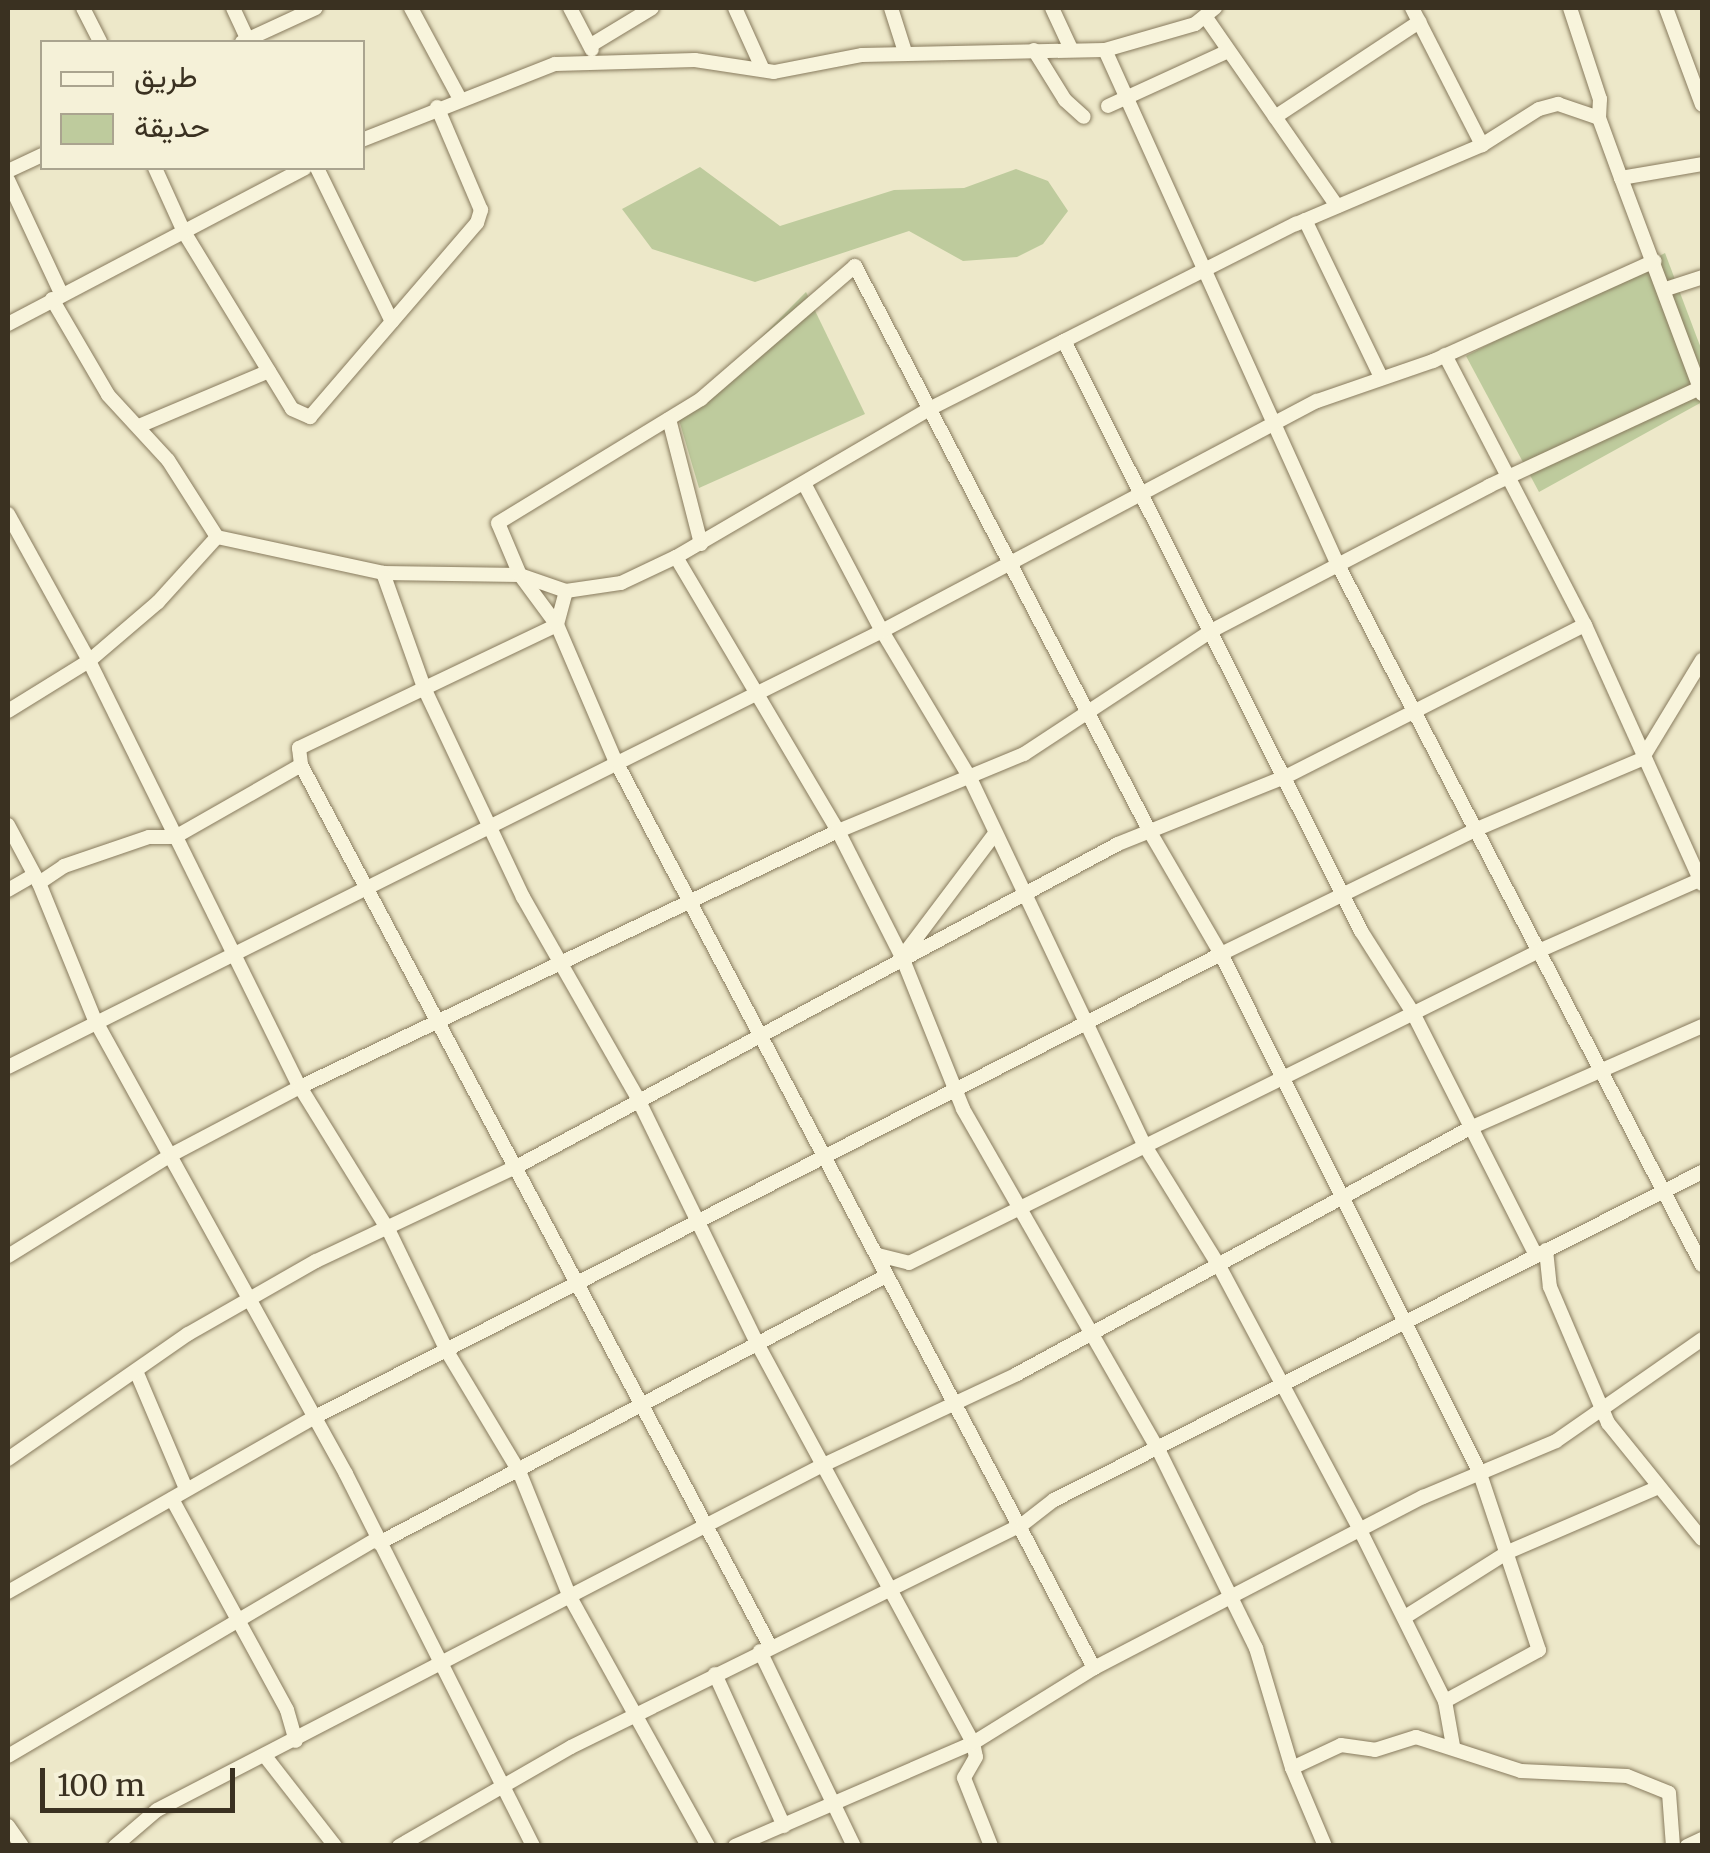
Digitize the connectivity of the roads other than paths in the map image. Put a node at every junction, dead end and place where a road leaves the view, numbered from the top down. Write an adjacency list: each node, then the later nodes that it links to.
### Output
1 (82, 8): 14 (street)
2 (233, 8): 15 (street)
3 (316, 8): 16 (street)
4 (410, 8): 25 (street)
5 (570, 8): 17 (street)
6 (652, 8): 17 (street)
7 (735, 8): 24 (street)
8 (891, 8): 22 (street)
9 (1052, 8): 18 (street)
10 (1570, 8): 32 (street)
11 (1666, 8): 27 (street)
12 (1211, 13): 20 (street); 21 (street)
13 (1416, 15): 31 (street); 34 (street)
14 (99, 40)
15 (245, 40)
16 (250, 40)
17 (590, 45): 23 (street)
18 (1070, 49): 19 (street); 20 (street)
19 (1034, 50): 22 (street); 30 (street)
20 (1106, 50): 26 (street)
21 (1228, 51): 26 (street); 31 (street)
22 (905, 52): 24 (street)
23 (597, 65): 24 (street); 25 (street)
24 (764, 70)
25 (459, 98): 29 (street)
26 (1126, 98): 28 (street); 47 (street)
27 (1702, 105)
28 (1108, 106)
29 (438, 107): 33 (street); 51 (street)
30 (1084, 116)
31 (1275, 117): 43 (street)
32 (1599, 118): 34 (street); 41 (street)
33 (365, 139)
34 (1482, 145): 43 (street)
35 (40, 156): 40 (street)
36 (1702, 164): 41 (street)
37 (157, 170): 45 (street)
38 (301, 170): 45 (street)
39 (318, 170): 51 (street)
40 (8, 171)
41 (1622, 178): 46 (street)
42 (8, 180): 50 (street)
43 (1337, 206): 44 (street)
44 (1306, 220): 47 (street); 56 (street)
45 (184, 232): 50 (street); 55 (street)
46 (1654, 261): 49 (street); 54 (street)
47 (1207, 269): 53 (street); 61 (street)
48 (1702, 277): 49 (street)
49 (1666, 289): 57 (street)
50 (57, 296): 52 (street); 60 (street)
51 (392, 322): 55 (street)
52 (8, 324)
53 (1064, 341): 58 (street); 64 (street)
54 (1446, 355): 56 (street); 62 (street)
55 (270, 371): 60 (street)
56 (1381, 377): 61 (street)
57 (1701, 392): 62 (street)
58 (933, 407): 59 (street); 63 (street); 69 (street)
59 (670, 419): 67 (street); 72 (street)
60 (139, 426): 66 (street)
61 (1273, 426): 64 (street); 70 (street)
62 (1511, 476): 70 (street); 75 (street)
63 (806, 486): 67 (street); 76 (street)
64 (1136, 495): 69 (street); 77 (street)
65 (8, 514): 79 (street)
66 (217, 537): 71 (street); 79 (street)
67 (700, 544): 68 (street)
68 (676, 557): 73 (street); 81 (street)
69 (1010, 560): 76 (street); 82 (street)
70 (1338, 564): 77 (street); 83 (street)
71 (383, 573): 72 (street); 80 (street)
72 (520, 575): 73 (street); 74 (street)
73 (566, 591): 74 (street)
74 (558, 625): 80 (street); 86 (street)
75 (1585, 625): 83 (street); 85 (street)
76 (882, 631): 81 (street); 89 (street)
77 (1211, 631): 82 (street); 88 (street)
78 (1702, 660): 85 (street)
79 (89, 661): 84 (street); 96 (street)
80 (425, 690): 87 (street); 90 (street)
81 (755, 690): 86 (street); 93 (street)
82 (1088, 707): 89 (street); 94 (street)
83 (1414, 710): 88 (street); 92 (street)
84 (8, 711)
85 (1642, 759): 92 (street); 98 (street)
86 (615, 760): 90 (street); 103 (street)
87 (301, 765): 96 (street); 100 (street)
88 (1285, 777): 94 (street); 102 (street)
89 (970, 778): 93 (street); 95 (street)
90 (488, 823): 100 (street); 108 (street)
91 (8, 826): 97 (street)
92 (1477, 829): 102 (street); 104 (street)
93 (838, 831): 103 (street); 107 (street)
94 (1150, 832): 101 (street); 106 (street)
95 (994, 835): 101 (street); 107 (street)
96 (176, 837): 97 (street); 105 (street)
97 (36, 880): 99 (street); 110 (street)
98 (1702, 881): 104 (street)
99 (8, 890)
100 (368, 891): 105 (street); 111 (street)
101 (1026, 894): 107 (street); 112 (street)
102 (1347, 894): 106 (street); 109 (street)
103 (692, 905): 108 (street); 114 (street)
104 (1542, 949): 109 (street); 116 (street)
105 (234, 954): 110 (street); 118 (street)
106 (1221, 954): 112 (street); 117 (street)
107 (902, 957): 114 (street); 119 (street)
108 (559, 965): 111 (street); 120 (street)
109 (1414, 1014): 117 (street); 121 (street)
110 (94, 1020): 115 (street); 123 (street)
111 (438, 1022): 118 (street); 125 (street)
112 (1088, 1022): 119 (street); 122 (street)
113 (1702, 1026): 116 (street)
114 (762, 1030): 120 (street); 124 (street)
115 (8, 1067)
116 (1604, 1074): 121 (street); 127 (street)
117 (1283, 1078): 122 (street); 128 (street)
118 (300, 1087): 123 (street); 131 (street)
119 (958, 1090): 124 (street); 129 (street)
120 (637, 1097): 125 (street); 130 (street)
121 (1470, 1128): 128 (street); 132 (street)
122 (1145, 1146): 129 (street); 135 (street)
123 (170, 1155): 134 (street); 139 (street)
124 (830, 1156): 130 (street); 133 (street)
125 (516, 1167): 131 (street); 138 (street)
126 (1702, 1172): 127 (street)
127 (1666, 1189): 132 (street); 136 (street)
128 (1345, 1202): 135 (street); 140 (street)
129 (1024, 1206): 133 (street); 141 (street)
130 (700, 1223): 138 (street); 143 (street)
131 (388, 1231): 139 (street); 144 (street)
132 (1541, 1253): 140 (street); 149 (street)
133 (878, 1255): 137 (street)
134 (8, 1256)
135 (1218, 1264): 141 (street); 146 (street)
136 (1702, 1265)
137 (884, 1277): 143 (street); 147 (street)
138 (580, 1286): 144 (street); 148 (street)
139 (249, 1298): 145 (street); 150 (street)
140 (1405, 1322): 146 (street); 155 (street)
141 (1094, 1333): 147 (street); 151 (street)
142 (1702, 1339): 149 (street)
143 (758, 1345): 148 (street); 153 (street)
144 (448, 1353): 150 (street); 154 (street)
145 (136, 1371): 152 (street); 157 (street)
146 (1284, 1389): 151 (street); 162 (street)
147 (953, 1402): 153 (street); 161 (street)
148 (643, 1406): 154 (street); 160 (street)
149 (1603, 1413): 155 (street); 156 (street)
150 (315, 1417): 157 (street); 164 (street)
151 (1158, 1451): 161 (street); 169 (street)
152 (8, 1459)
153 (822, 1466): 160 (street); 166 (street)
154 (519, 1471): 164 (street); 168 (street)
155 (1480, 1471): 162 (street); 165 (street)
156 (1659, 1487): 159 (street); 165 (street)
157 (186, 1489): 158 (street)
158 (172, 1499): 167 (street); 171 (street)
159 (1696, 1518): 163 (street)
160 (709, 1524): 168 (street); 172 (street)
161 (1022, 1524): 166 (street); 174 (street)
162 (1360, 1530): 169 (street); 170 (street)
163 (1702, 1538)
164 (378, 1541): 171 (street); 173 (street)
165 (1508, 1552): 170 (street); 176 (street)
166 (891, 1585): 172 (street); 179 (street)
167 (8, 1592)
168 (570, 1597): 173 (street); 177 (street)
169 (1232, 1598): 174 (street); 183 (street)
170 (1404, 1617): 176 (street)
171 (236, 1620): 178 (street); 181 (street)
172 (765, 1648): 175 (street); 185 (street)
173 (442, 1665): 178 (street); 184 (street)
174 (1094, 1668): 179 (street)
175 (715, 1674): 177 (street); 187 (street)
176 (1445, 1701): 180 (street)
177 (638, 1716): 184 (street); 194 (street)
178 (296, 1741): 182 (street)
179 (973, 1743): 185 (street); 197 (street)
180 (1453, 1746): 183 (street); 199 (street)
181 (8, 1756)
182 (265, 1756): 190 (street); 191 (street)
183 (1292, 1768): 198 (street)
184 (502, 1784): 192 (street); 193 (street)
185 (836, 1806): 187 (street); 196 (street)
186 (8, 1826): 189 (street)
187 (784, 1826): 195 (street)
188 (1702, 1839): 200 (street)
189 (22, 1846)
190 (115, 1846)
191 (336, 1846)
192 (399, 1846)
193 (533, 1846)
194 (708, 1846)
195 (736, 1846)
196 (854, 1846)
197 (991, 1846)
198 (1326, 1846)
199 (1673, 1846)
200 (1687, 1846)

